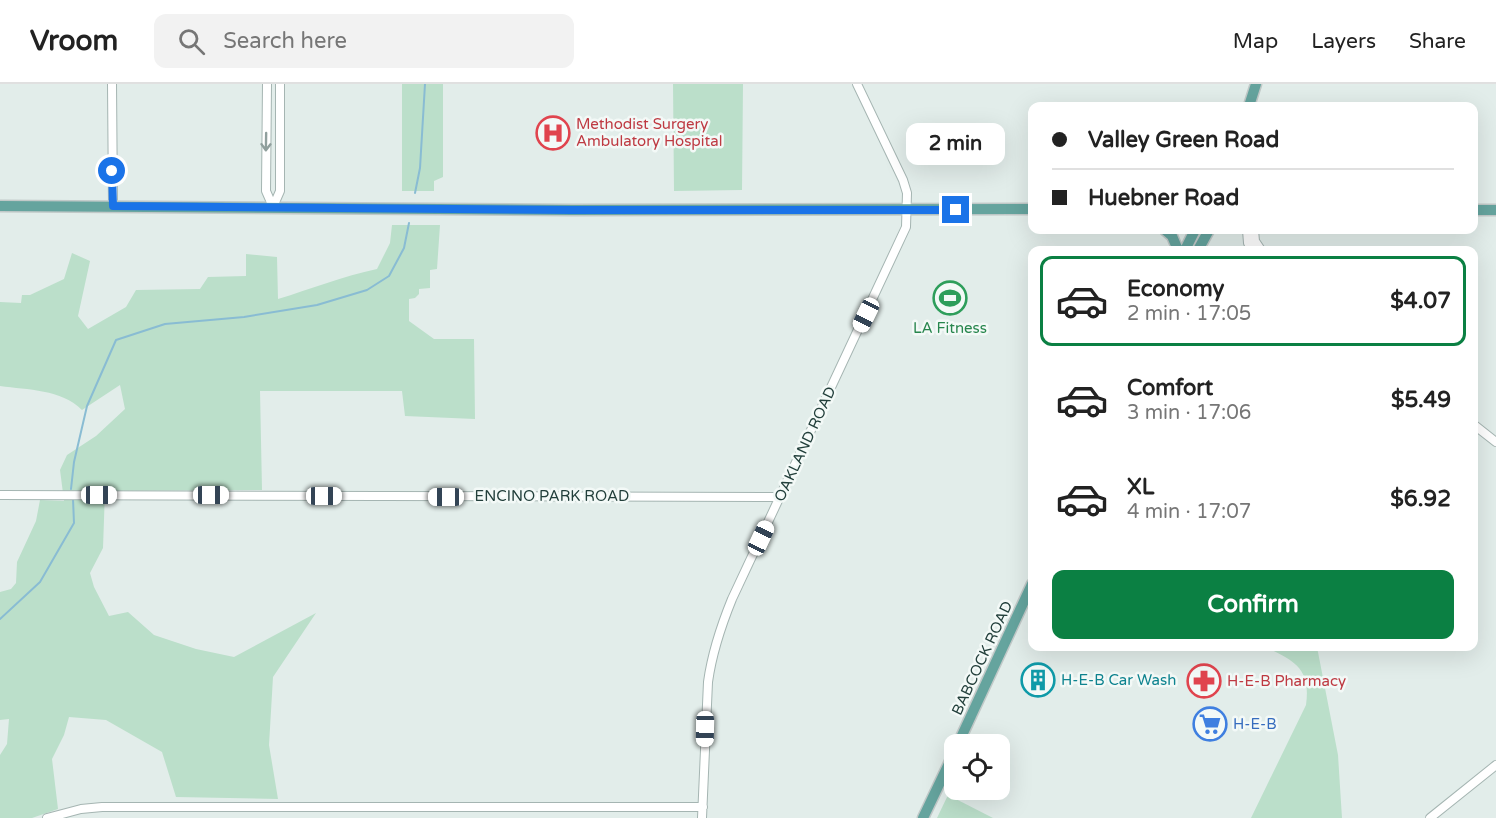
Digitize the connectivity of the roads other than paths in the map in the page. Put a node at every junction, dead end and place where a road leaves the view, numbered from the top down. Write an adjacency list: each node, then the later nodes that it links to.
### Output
1 (112, 84): 8 (street)
2 (267, 84): 9 (street, one-way to 9)
3 (280, 84): 9 (street)
4 (857, 84): 11 (street, OAKLAND ROAD)
5 (1256, 84): 6 (main road)
6 (1250, 102)
7 (0, 206): 8 (main road)
8 (113, 206): 9 (main road)
9 (273, 207): 11 (main road)
10 (1028, 209): 11 (main road)
11 (908, 210): 17 (street, OAKLAND ROAD)
12 (1478, 210): 13 (main road)
13 (1496, 210)
14 (1478, 428): 15 (street)
15 (1496, 442)
16 (0, 495): 17 (street, ENCINO PARK ROAD)
17 (779, 497): 22 (street, OAKLAND ROAD)
18 (1028, 593): 19 (main road, BABCOCK ROAD)
19 (963, 734)
20 (1496, 765): 26 (street)
21 (944, 774): 25 (main road)
22 (703, 807): 23 (street); 24 (street, OAKLAND ROAD)
23 (47, 818)
24 (702, 818)
25 (923, 818)
26 (1430, 818)

